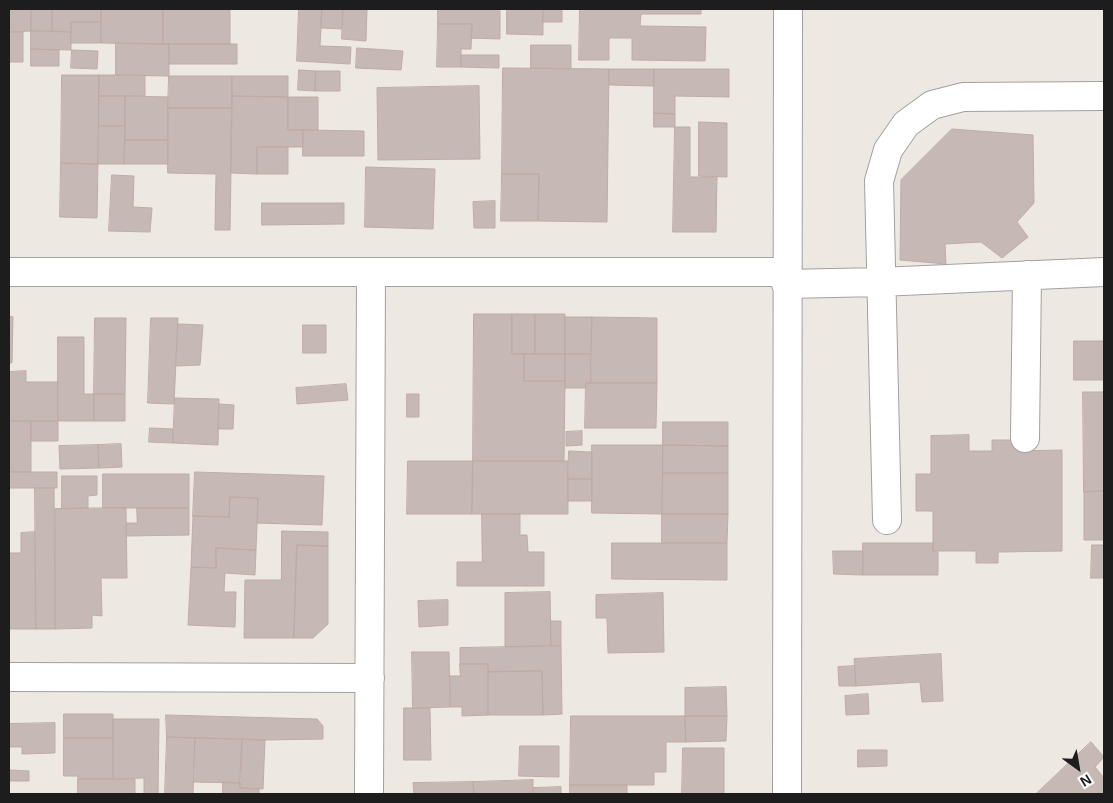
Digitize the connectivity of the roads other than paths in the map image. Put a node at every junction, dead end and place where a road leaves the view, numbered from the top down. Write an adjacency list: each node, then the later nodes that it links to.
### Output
1 (788, 9): 7 (street)
2 (1104, 96): 8 (street)
3 (9, 272): 4 (street)
4 (371, 272): 7 (street); 12 (street)
5 (1104, 272): 6 (street)
6 (1027, 275): 8 (street); 9 (street)
7 (787, 278): 8 (street); 14 (street)
8 (880, 282): 10 (street)
9 (1025, 438)
10 (887, 520)
11 (9, 677): 12 (street)
12 (370, 678): 13 (street)
13 (369, 794)
14 (787, 794)

